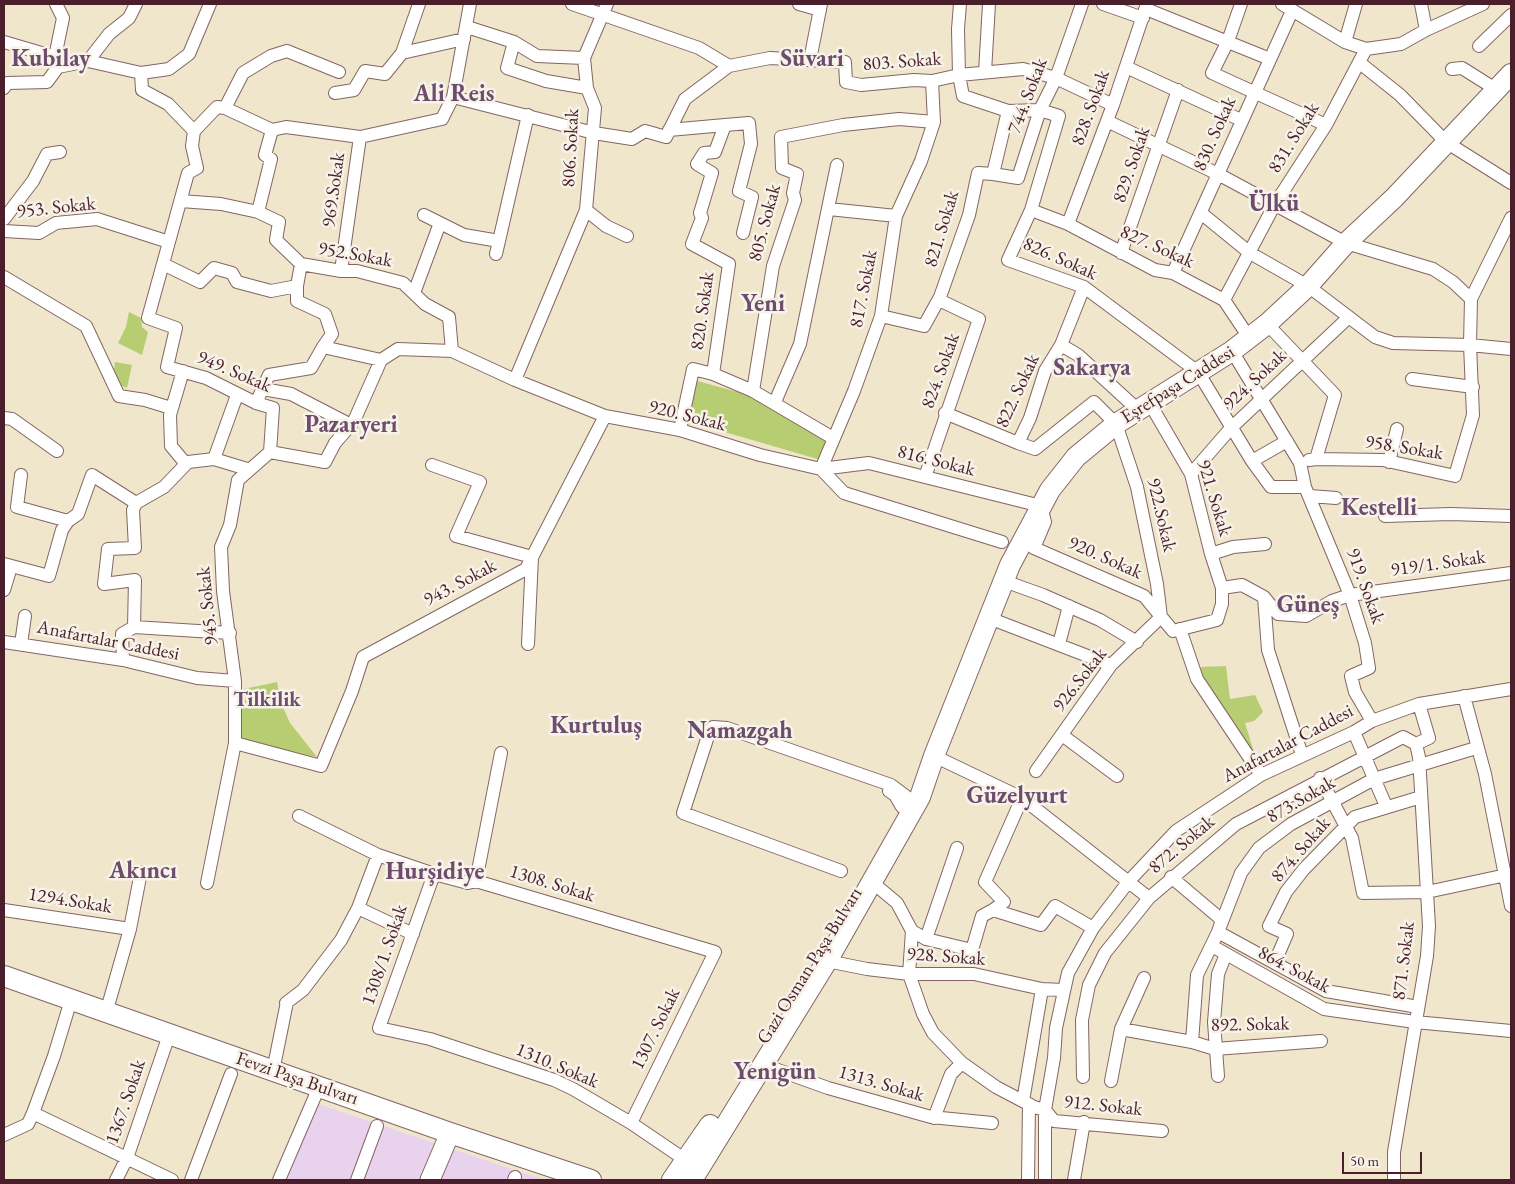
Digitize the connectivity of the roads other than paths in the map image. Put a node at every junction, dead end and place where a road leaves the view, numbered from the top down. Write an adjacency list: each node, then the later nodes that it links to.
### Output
1 (56, 4): 34 (street)
2 (136, 4): 33 (street)
3 (210, 4): 41 (street)
4 (419, 4): 29 (street)
5 (470, 4): 22 (street, 969.Sokak)
6 (572, 4): 18 (street)
7 (799, 4): 16 (street)
8 (960, 4): 43 (street)
9 (989, 4): 40 (street)
10 (1082, 4): 44 (street, 744. Sokak)
11 (1103, 4): 19 (street)
12 (1241, 4): 23 (street)
13 (1356, 4): 26 (street)
14 (1421, 4): 21 (street)
15 (1483, 4): 21 (street)
16 (820, 7): 32 (street)
17 (1287, 8): 26 (street); 31 (street, 830. Sokak)
18 (605, 9): 30 (street, 806. Sokak); 36 (street)
19 (1146, 10): 23 (street); 37 (street, 828. Sokak)
20 (1511, 15): 27 (street)
21 (1426, 30): 28 (street)
22 (465, 33): 25 (street); 29 (street); 52 (street, 969.Sokak)
23 (1228, 41): 31 (street); 50 (street)
24 (4, 42): 34 (street)
25 (514, 42): 30 (street); 47 (street)
26 (1346, 42): 28 (street)
27 (1479, 46)
28 (1366, 49): 35 (street, 831. Sokak)
29 (402, 53): 51 (street)
30 (584, 58): 47 (street, 806. Sokak)
31 (1270, 58): 50 (street, 830. Sokak)
32 (810, 60): 36 (street, 803. Sokak); 45 (street, 803. Sokak)
33 (88, 61): 34 (street); 41 (street)
34 (56, 62): 46 (street)
35 (1360, 63): 62 (street, 831. Sokak); 68 (street)
36 (729, 66): 64 (street, 803. Sokak)
37 (1126, 66): 48 (street); 53 (street, 828. Sokak)
38 (1452, 69): 49 (street)
39 (339, 72): 54 (street)
40 (985, 72): 43 (street, 803. Sokak); 44 (street, 803. Sokak)
41 (141, 73): 65 (street)
42 (1511, 74): 49 (main road, Eşrefpaşa Caddesi)
43 (959, 75): 45 (street, 803. Sokak); 56 (street)
44 (1056, 78): 53 (street, 803. Sokak); 55 (street, 744. Sokak)
45 (932, 82): 60 (street, 817. Sokak)
46 (4, 88)
47 (587, 88): 66 (street, 806. Sokak)
48 (1178, 90): 58 (street); 69 (street, 829. Sokak)
49 (1497, 90): 68 (main road, Eşrefpaşa Caddesi)
50 (1254, 92): 58 (street, 830. Sokak); 62 (street)
51 (335, 93)
52 (453, 97): 57 (street); 67 (street, 969.Sokak)
53 (1113, 105): 59 (street, 828. Sokak)
54 (226, 108): 63 (street); 65 (street)
55 (1040, 110): 56 (street); 72 (street, 744. Sokak); 79 (street, 826. Sokak)
56 (1008, 111): 72 (street)
57 (528, 115): 66 (street); 91 (street)
58 (1241, 120): 73 (street, 830. Sokak)
59 (1107, 121): 69 (street); 87 (street, 828. Sokak)
60 (934, 122): 83 (street, 817. Sokak); 128 (street, 805. Sokak)
61 (725, 125): 64 (street); 89 (street); 123 (street, 820. Sokak)
62 (1326, 125): 76 (street, 831. Sokak)
63 (272, 130): 67 (street); 80 (street)
64 (669, 130): 66 (street)
65 (194, 131): 75 (street, 949. Sokak)
66 (594, 133): 78 (street, 806. Sokak)
67 (360, 137): 99 (street, 969.Sokak)
68 (1446, 142): 74 (street); 93 (main road, Eşrefpaşa Caddesi)
69 (1159, 144): 73 (street); 94 (street, 829. Sokak)
70 (60, 152): 85 (street)
71 (837, 165): 77 (street)
72 (993, 174): 107 (street, 821. Sokak)
73 (1218, 174): 76 (street); 81 (street, 830. Sokak)
74 (1511, 182)
75 (181, 201): 80 (street, 952.Sokak); 92 (street, 949. Sokak)
76 (1275, 204): 93 (street); 95 (street, 831. Sokak)
77 (829, 209): 83 (street); 131 (street)
78 (586, 210): 90 (street, 806. Sokak); 125 (street, 806. Sokak)
79 (1031, 210): 87 (street, 827. Sokak); 104 (street, 826. Sokak)
80 (258, 212): 98 (street, 952.Sokak)
81 (1201, 213): 95 (street); 100 (street, 830. Sokak)
82 (424, 215): 86 (street)
83 (896, 216): 109 (street, 817. Sokak)
84 (1511, 218): 106 (street)
85 (4, 219)
86 (440, 223): 91 (street); 105 (street)
87 (1068, 224): 94 (street, 827. Sokak)
88 (4, 231): 92 (street, 953. Sokak)
89 (743, 233)
90 (627, 236)
91 (499, 240): 96 (street)
92 (169, 242): 97 (street, 949. Sokak)
93 (1346, 243): 103 (main road, Eşrefpaşa Caddesi); 106 (street)
94 (1121, 252): 100 (street, 827. Sokak)
95 (1250, 253): 103 (street); 108 (street, 831. Sokak)
96 (496, 254)
97 (163, 264): 102 (street); 121 (street, 949. Sokak)
98 (301, 264): 99 (street, 952.Sokak); 102 (street)
99 (341, 271): 105 (street, 952.Sokak)
100 (1173, 273): 108 (street, 827. Sokak)
101 (4, 277): 134 (street)
102 (297, 286): 115 (street)
103 (1308, 286): 110 (street); 111 (main road, Eşrefpaşa Caddesi)
104 (1084, 287): 113 (street, 822. Sokak); 122 (street, 826. Sokak)
105 (414, 293): 117 (street, 952.Sokak)
106 (1471, 299): 114 (street)
107 (939, 300): 109 (street, 821. Sokak); 135 (street, 824. Sokak)
108 (1224, 300): 112 (street, 827. Sokak)
109 (881, 316): 143 (street, 817. Sokak)
110 (1349, 317): 114 (street); 120 (street, 924. Sokak)
111 (1267, 324): 112 (main road, Eşrefpaşa Caddesi); 120 (street)
112 (1250, 339): 118 (main road, Eşrefpaşa Caddesi)
113 (1061, 345): 133 (street, 921. Sokak); 145 (street, 822. Sokak)
114 (1470, 345): 116 (street); 126 (street)
115 (323, 347): 119 (street); 127 (street)
116 (1511, 349)
117 (452, 351): 119 (street); 125 (street)
118 (1232, 351): 122 (main road, Eşrefpaşa Caddesi); 130 (street, 919. Sokak)
119 (381, 360): 139 (street)
120 (1303, 361): 130 (street, 924. Sokak); 149 (street)
121 (183, 371): 129 (street, 949. Sokak); 134 (street)
122 (1198, 372): 133 (main road, Eşrefpaşa Caddesi); 140 (street, 826. Sokak)
123 (713, 374): 128 (street); 142 (street)
124 (1412, 379): 126 (street)
125 (515, 380): 136 (street)
126 (1473, 387): 151 (street, 958. Sokak)
127 (262, 390): 132 (street); 139 (street)
128 (754, 391): 131 (street)
129 (237, 394): 132 (street, 949. Sokak); 148 (street)
130 (1263, 401): 140 (street, 924. Sokak); 144 (street, 919. Sokak)
131 (775, 402): 143 (street)
132 (256, 403): 147 (street, 949. Sokak)
133 (1143, 406): 138 (main road, Eşrefpaşa Caddesi); 157 (street, 921. Sokak)
134 (171, 408): 153 (street)
135 (945, 413): 145 (street, 822. Sokak); 159 (street, 824. Sokak)
136 (605, 416): 142 (street, 920. Sokak); 171 (street, 943. Sokak)
137 (4, 418): 146 (street)
138 (1116, 424): 145 (street); 163 (main road, Eşrefpaşa Caddesi); 181 (street, 922.Sokak)
139 (351, 425): 147 (street)
140 (1232, 428): 150 (street, 826. Sokak); 157 (street, 924. Sokak)
141 (1398, 429): 151 (street)
142 (680, 430): 155 (street, 920. Sokak)
143 (833, 438): 155 (street, 817. Sokak)
144 (1287, 441): 150 (street); 152 (street, 919. Sokak)
145 (1018, 443)
146 (57, 451)
147 (270, 452): 156 (street, 945. Sokak)
148 (214, 459): 153 (street); 156 (street)
149 (1316, 459): 151 (street, 958. Sokak); 152 (street, 958. Sokak)
150 (1252, 462): 160 (street, 826. Sokak)
151 (1389, 462)
152 (1300, 463): 160 (street, 919. Sokak)
153 (186, 464): 162 (street)
154 (432, 465): 171 (street)
155 (821, 469): 159 (street, 816. Sokak); 167 (street)
156 (247, 470): 185 (street, 945. Sokak)
157 (1191, 474): 170 (street, 921. Sokak)
158 (21, 475): 166 (street)
159 (925, 477): 163 (street, 816. Sokak)
160 (1308, 492): 161 (street); 177 (street, 919. Sokak)
161 (1336, 498)
162 (136, 502): 166 (street); 183 (street)
163 (1041, 506): 168 (main road, Eşrefpaşa Caddesi)
164 (1385, 516): 165 (street)
165 (1511, 516)
166 (68, 521): 172 (street)
167 (1002, 542)
168 (1028, 543): 173 (main road, Eşrefpaşa Caddesi); 181 (street, 920. Sokak)
169 (1265, 544): 170 (street, 921. Sokak)
170 (1211, 554): 175 (street, 921. Sokak)
171 (532, 557): 189 (street); 200 (street, 943. Sokak)
172 (7, 566): 176 (street)
173 (1007, 573): 179 (street); 182 (main road, Eşrefpaşa Caddesi)
174 (1511, 573): 177 (street, 919/1. Sokak)
175 (1222, 588): 178 (street); 184 (street)
176 (4, 590)
177 (1350, 595): 178 (street, 919/1. Sokak); 197 (street, 919. Sokak)
178 (1264, 597): 204 (street)
179 (1070, 606): 187 (street); 190 (street)
180 (25, 616): 188 (street)
181 (1161, 617): 184 (street, 920. Sokak); 187 (street, 926.Sokak)
182 (989, 618): 190 (street); 205 (main road, Eşrefpaşa Caddesi)
183 (134, 628): 185 (street); 191 (street)
184 (1180, 629): 209 (street)
185 (230, 633): 193 (street, 945. Sokak)
186 (4, 642): 188 (street, Anafartalar Caddesi)
187 (1137, 642): 192 (street, 926.Sokak)
188 (21, 644): 191 (street, Anafartalar Caddesi)
189 (528, 644)
190 (1059, 644): 192 (street)
191 (122, 660): 193 (street, Anafartalar Caddesi)
192 (1112, 665): 199 (street, 926.Sokak)
193 (235, 681): 200 (street, 945. Sokak)
194 (1511, 689): 195 (street, Anafartalar Caddesi)
195 (1464, 696): 196 (street, Anafartalar Caddesi); 202 (street)
196 (1419, 704): 197 (street, Anafartalar Caddesi); 201 (street)
197 (1372, 721): 198 (street, Anafartalar Caddesi)
198 (1354, 732): 204 (street, Anafartalar Caddesi); 206 (street)
199 (1062, 735): 208 (street, 926.Sokak); 210 (street)
200 (235, 744): 229 (street, 945. Sokak)
201 (1416, 744): 206 (street, 872. Sokak); 207 (street, 871. Sokak)
202 (1476, 748): 207 (street, 873.Sokak); 225 (street)
203 (501, 753): 227 (street)
204 (1302, 755): 209 (street, Anafartalar Caddesi)
205 (934, 756): 213 (main road, Eşrefpaşa Caddesi); 215 (street)
206 (1364, 756): 211 (street, 872. Sokak); 212 (street)
207 (1419, 764): 212 (street, 873.Sokak); 214 (street, 871. Sokak)
208 (1036, 771)
209 (1261, 774): 228 (street, Anafartalar Caddesi)
210 (1117, 776)
211 (1320, 778): 216 (street); 226 (street, 872. Sokak)
212 (1374, 779): 216 (street, 873.Sokak); 217 (street)
213 (907, 797): 222 (street); 230 (main road, Gazi Osman Paşa Bulvarı); 284 (main road, Gazi Osman Paşa Bulvarı)
214 (1421, 797): 217 (street, 874. Sokak); 231 (street, 871. Sokak)
215 (1022, 798): 228 (street); 236 (street)
216 (1333, 802): 219 (street); 240 (street, 873.Sokak)
217 (1386, 806): 219 (street, 874. Sokak)
218 (299, 816): 221 (street, 1308. Sokak)
219 (1347, 826): 231 (street); 247 (street, 874. Sokak)
220 (957, 848): 242 (street)
221 (378, 854): 224 (street, 1308. Sokak); 234 (street)
222 (842, 871)
223 (141, 872): 238 (street)
224 (434, 874): 227 (street, 1308. Sokak); 241 (street, 1308/1. Sokak)
225 (1508, 874): 231 (street); 233 (street)
226 (1171, 877): 232 (street, 872. Sokak); 240 (street)
227 (476, 881): 244 (street, 1308. Sokak)
228 (1129, 881): 232 (street); 237 (street, Anafartalar Caddesi)
229 (208, 882)
230 (872, 882): 239 (street); 246 (main road, Gazi Osman Paşa Bulvarı)
231 (1427, 892): 254 (street, 871. Sokak)
232 (1149, 898): 269 (street, 872. Sokak)
233 (1511, 906)
234 (358, 908): 241 (street); 266 (street)
235 (4, 910): 238 (street, 1294.Sokak)
236 (993, 910): 237 (street); 242 (street)
237 (1093, 928): 252 (street, Anafartalar Caddesi)
238 (130, 929): 255 (street)
239 (912, 931): 242 (street); 248 (street)
240 (1218, 932): 243 (street, 873.Sokak); 247 (street)
241 (412, 934): 260 (street, 1308/1. Sokak)
242 (926, 939)
243 (1212, 946): 245 (street, 864. Sokak); 262 (street, 873.Sokak)
244 (715, 952): 277 (street, 1307. Sokak)
245 (1226, 954): 256 (street, 864. Sokak); 263 (street)
246 (828, 961): 248 (street, 928. Sokak); 265 (main road, Gazi Osman Paşa Bulvarı)
247 (1274, 962): 254 (street)
248 (909, 974): 251 (street, 928. Sokak); 264 (street)
249 (4, 976): 253 (main road, Fevzi Paşa Bulvarı)
250 (1144, 978): 257 (street)
251 (1042, 989): 252 (street, 928. Sokak); 272 (street)
252 (1063, 990): 273 (street, Anafartalar Caddesi)
253 (71, 1000): 255 (main road, Fevzi Paşa Bulvarı); 274 (street)
254 (1418, 1007): 256 (street, 871. Sokak)
255 (106, 1013): 259 (main road, Fevzi Paşa Bulvarı)
256 (1415, 1022): 258 (street, 864. Sokak); 297 (street, 871. Sokak)
257 (1121, 1029): 262 (street, 892. Sokak); 270 (street)
258 (1511, 1031)
259 (169, 1035): 266 (main road, Fevzi Paşa Bulvarı); 283 (street, 1367. Sokak)
260 (430, 1039): 277 (street, 1310. Sokak)
261 (1321, 1041): 263 (street, 892. Sokak)
262 (1192, 1042): 263 (street, 892. Sokak)
263 (1215, 1049): 268 (street)
264 (962, 1063): 272 (street); 275 (street)
265 (764, 1065): 275 (street, 1313. Sokak); 293 (main road, Gazi Osman Paşa Bulvarı)
266 (273, 1071): 271 (main road, Fevzi Paşa Bulvarı)
267 (231, 1074): 287 (street)
268 (1218, 1076)
269 (1083, 1078)
270 (1111, 1081)
271 (319, 1086): 281 (main road, Fevzi Paşa Bulvarı); 288 (street)
272 (1026, 1102): 273 (street); 294 (street)
273 (1045, 1110): 276 (street, 912. Sokak); 295 (street, Anafartalar Caddesi)
274 (33, 1113): 282 (street); 283 (street)
275 (934, 1118): 278 (street, 1313. Sokak)
276 (1084, 1122): 280 (street, 912. Sokak); 296 (street)
277 (631, 1123): 284 (street, 1310. Sokak)
278 (992, 1123)
279 (377, 1126): 289 (street)
280 (1162, 1131)
281 (450, 1133): 290 (street); 291 (main road, Fevzi Paşa Bulvarı)
282 (4, 1134)
283 (127, 1158): 285 (street, 1367. Sokak); 286 (street)
284 (687, 1161): 292 (main road, Gazi Osman Paşa Bulvarı)
285 (116, 1180)
286 (172, 1180)
287 (191, 1180)
288 (279, 1180)
289 (357, 1180)
290 (430, 1180)
291 (591, 1180)
292 (672, 1180)
293 (692, 1180)
294 (1028, 1180)
295 (1045, 1180)
296 (1074, 1180)
297 (1394, 1180)

